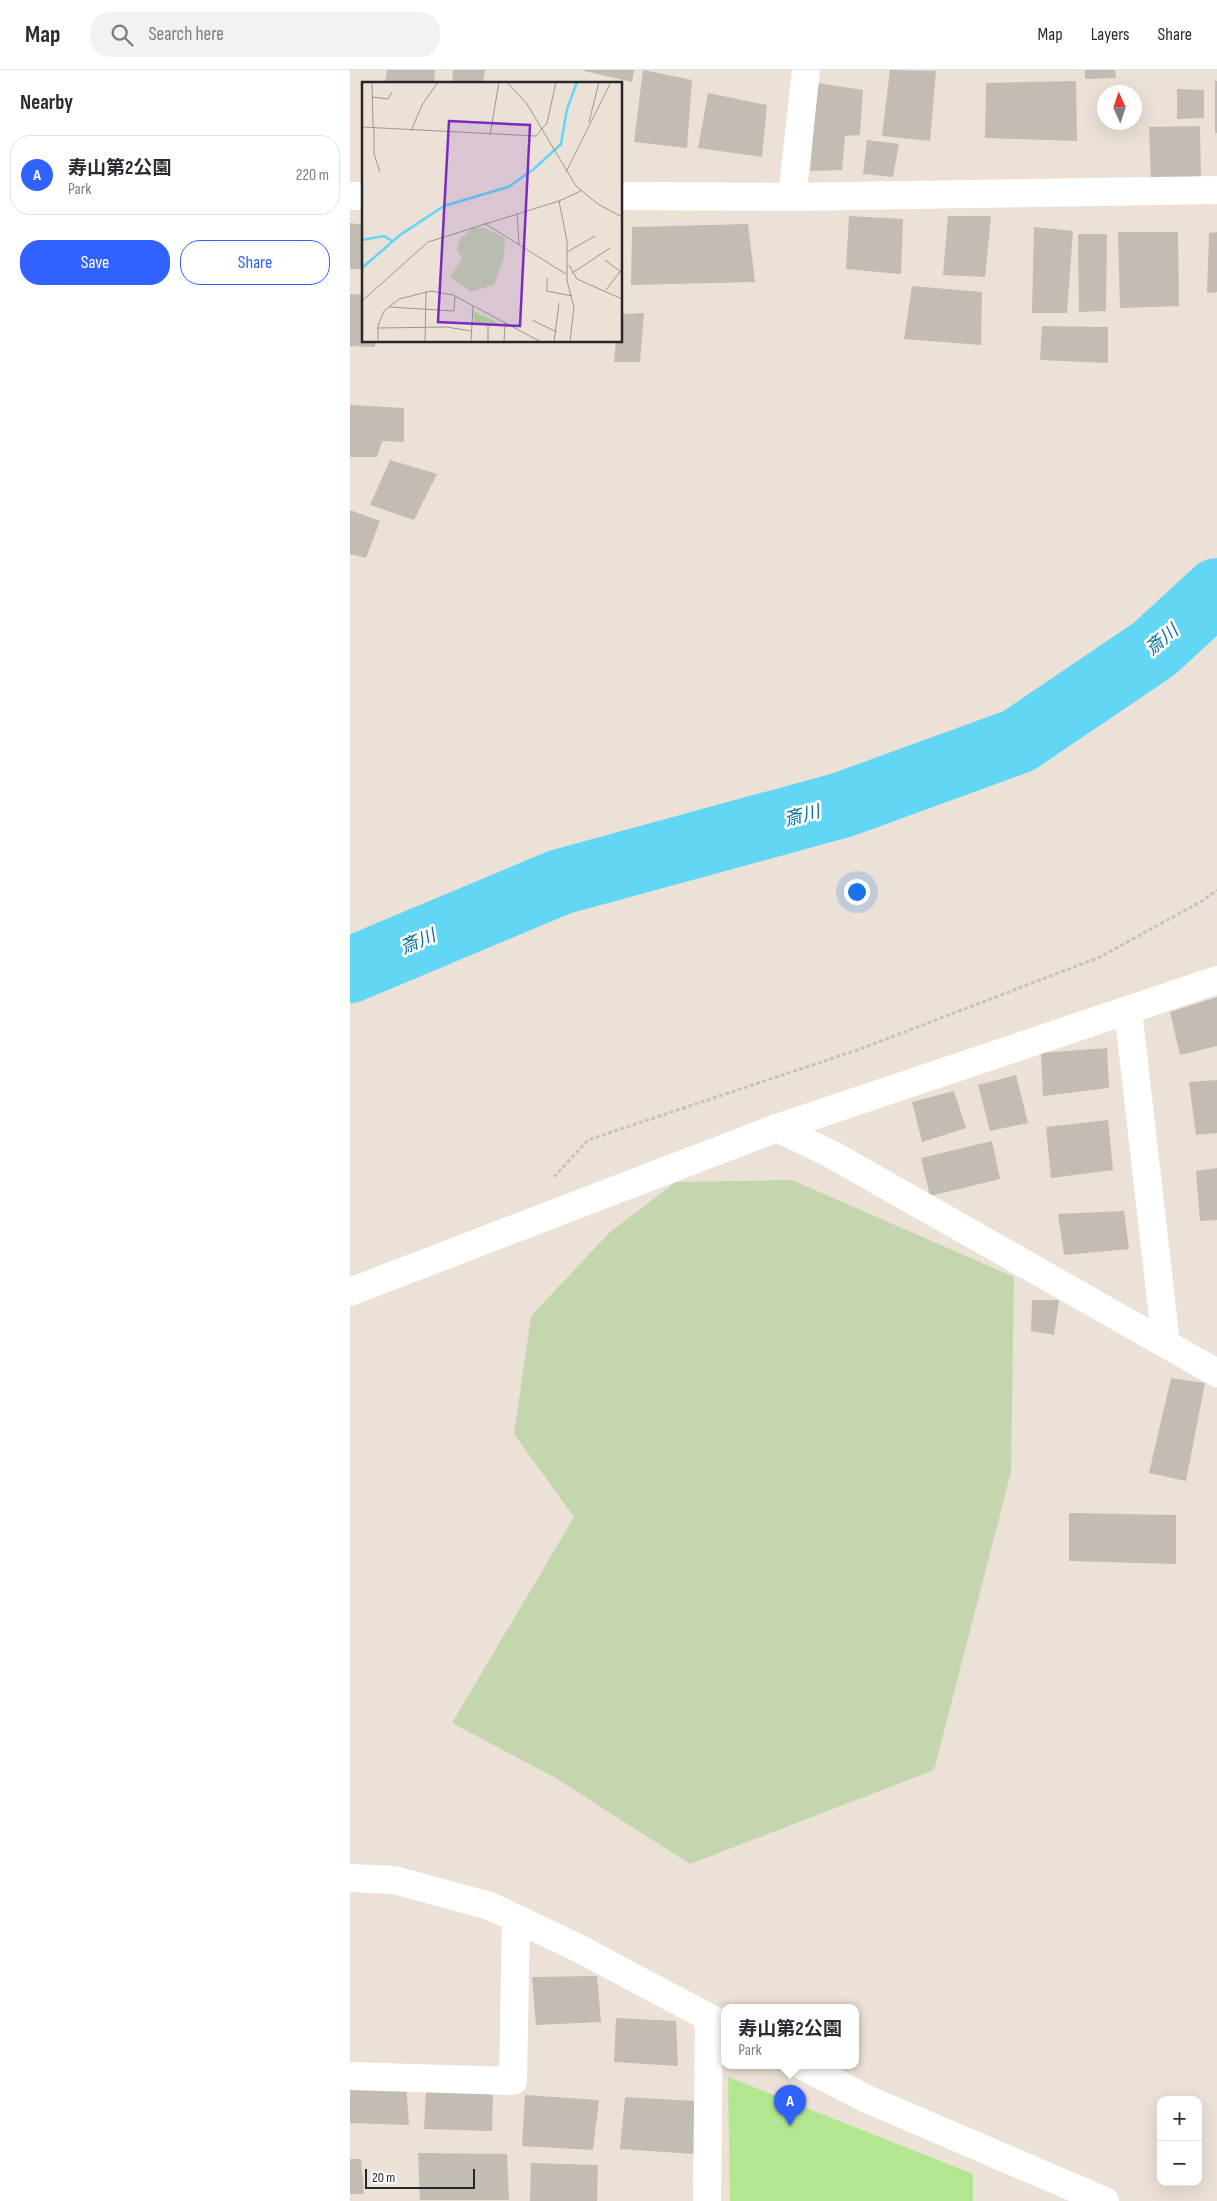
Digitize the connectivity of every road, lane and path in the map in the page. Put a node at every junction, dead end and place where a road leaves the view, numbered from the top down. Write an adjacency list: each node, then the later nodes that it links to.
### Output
1 (806, 70): 4 (street)
2 (1217, 190): 4 (street)
3 (622, 196): 4 (street)
4 (792, 197)
5 (1217, 890): 9 (path)
6 (1217, 980): 7 (street)
7 (1128, 1010): 8 (street); 11 (street)
8 (777, 1128): 10 (street); 11 (street)
9 (548, 1183)
10 (350, 1292)
11 (1166, 1344): 12 (street)
12 (1217, 1373)
13 (350, 1878): 14 (street)
14 (516, 1919): 15 (street); 17 (street)
15 (717, 2022): 19 (street)
16 (809, 2069): 18 (street)
17 (350, 2076)
18 (1060, 2191): 20 (street)
19 (707, 2201)
20 (1105, 2201)

